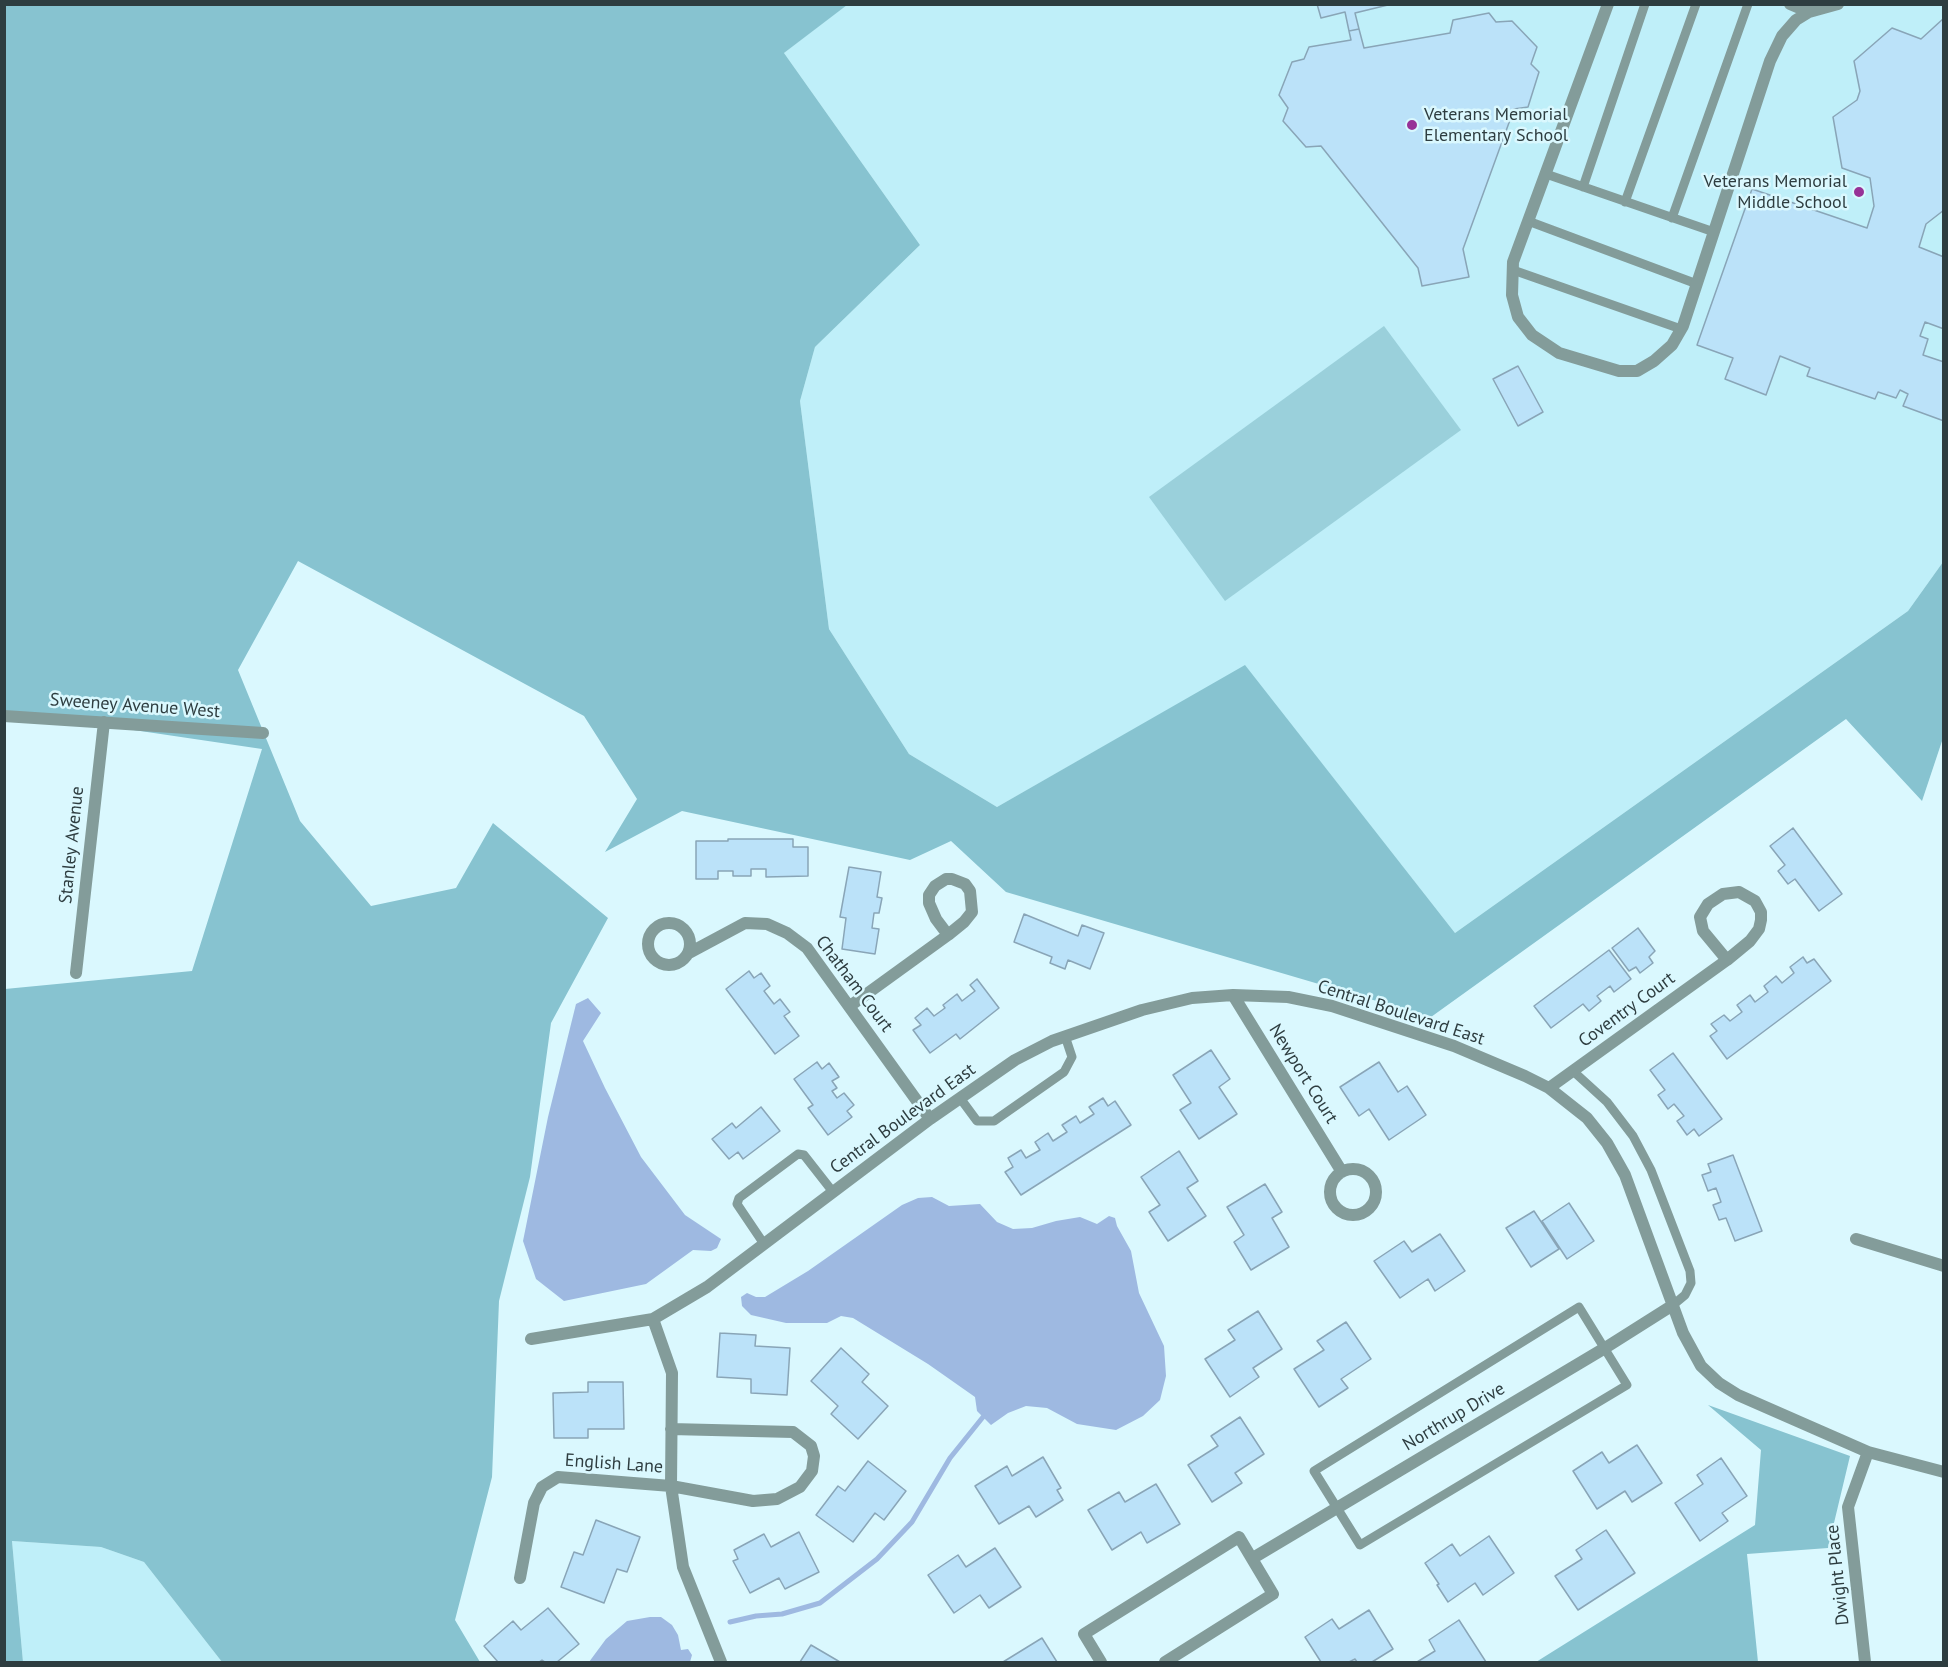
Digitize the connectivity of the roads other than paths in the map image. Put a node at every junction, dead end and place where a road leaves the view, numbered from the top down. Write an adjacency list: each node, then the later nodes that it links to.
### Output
1 (1608, 4): 8 (street)
2 (1645, 4): 9 (lane)
3 (1696, 4): 10 (lane)
4 (1748, 4): 11 (lane)
5 (1790, 4): 7 (street)
6 (1838, 4): 7 (street)
7 (1809, 12): 13 (street)
8 (1546, 174): 9 (lane); 12 (street)
9 (1583, 187): 10 (lane)
10 (1625, 202): 11 (lane)
11 (1672, 218): 13 (lane)
12 (1528, 221): 14 (street); 15 (lane)
13 (1714, 232): 15 (street)
14 (1513, 270): 16 (lane); 16 (street)
15 (1697, 284): 16 (street)
16 (1681, 329)
17 (4, 716): 18 (street, Sweeney Avenue West)
18 (104, 722): 19 (street, Sweeney Avenue West); 23 (street, Stanley Avenue)
19 (263, 733)
20 (948, 935): 20 (street); 25 (street)
21 (688, 953): 25 (street, Chatham Court)
22 (1727, 960): 22 (street, Coventry Court); 27 (street, Coventry Court)
23 (76, 972)
24 (1233, 995): 26 (street, Central Boulevard East); 28 (street, Central Boulevard East); 31 (street, Newport Court)
25 (850, 1006): 30 (street, Chatham Court)
26 (1065, 1036): 29 (street, Central Boulevard East); 29 (lane)
27 (1573, 1071): 28 (street, Coventry Court); 36 (lane)
28 (1549, 1088): 36 (street, Central Boulevard East)
29 (960, 1098): 30 (street, Central Boulevard East)
30 (930, 1119): 32 (street, Central Boulevard East)
31 (1342, 1172)
32 (833, 1192): 34 (street, Central Boulevard East); 34 (lane)
33 (1856, 1239): 35 (street)
34 (764, 1244): 37 (street, Central Boulevard East)
35 (1944, 1266)
36 (1673, 1305): 39 (street, Northrup Drive); 41 (street, Central Boulevard East)
37 (653, 1318): 38 (street, Central Boulevard East); 40 (street)
38 (531, 1338)
39 (1605, 1348): 44 (street, Northrup Drive); 44 (lane); 44 (lane)
40 (671, 1429): 43 (street); 43 (street, English Lane)
41 (1868, 1452): 42 (street, Central Boulevard East); 50 (street, Dwight Place)
42 (1944, 1472)
43 (671, 1486): 46 (street, English Lane); 47 (street)
44 (1336, 1508): 45 (street, Northrup Drive)
45 (1253, 1558): 48 (street); 49 (street)
46 (520, 1578)
47 (721, 1662)
48 (1101, 1662)
49 (1165, 1662)
50 (1865, 1662)

